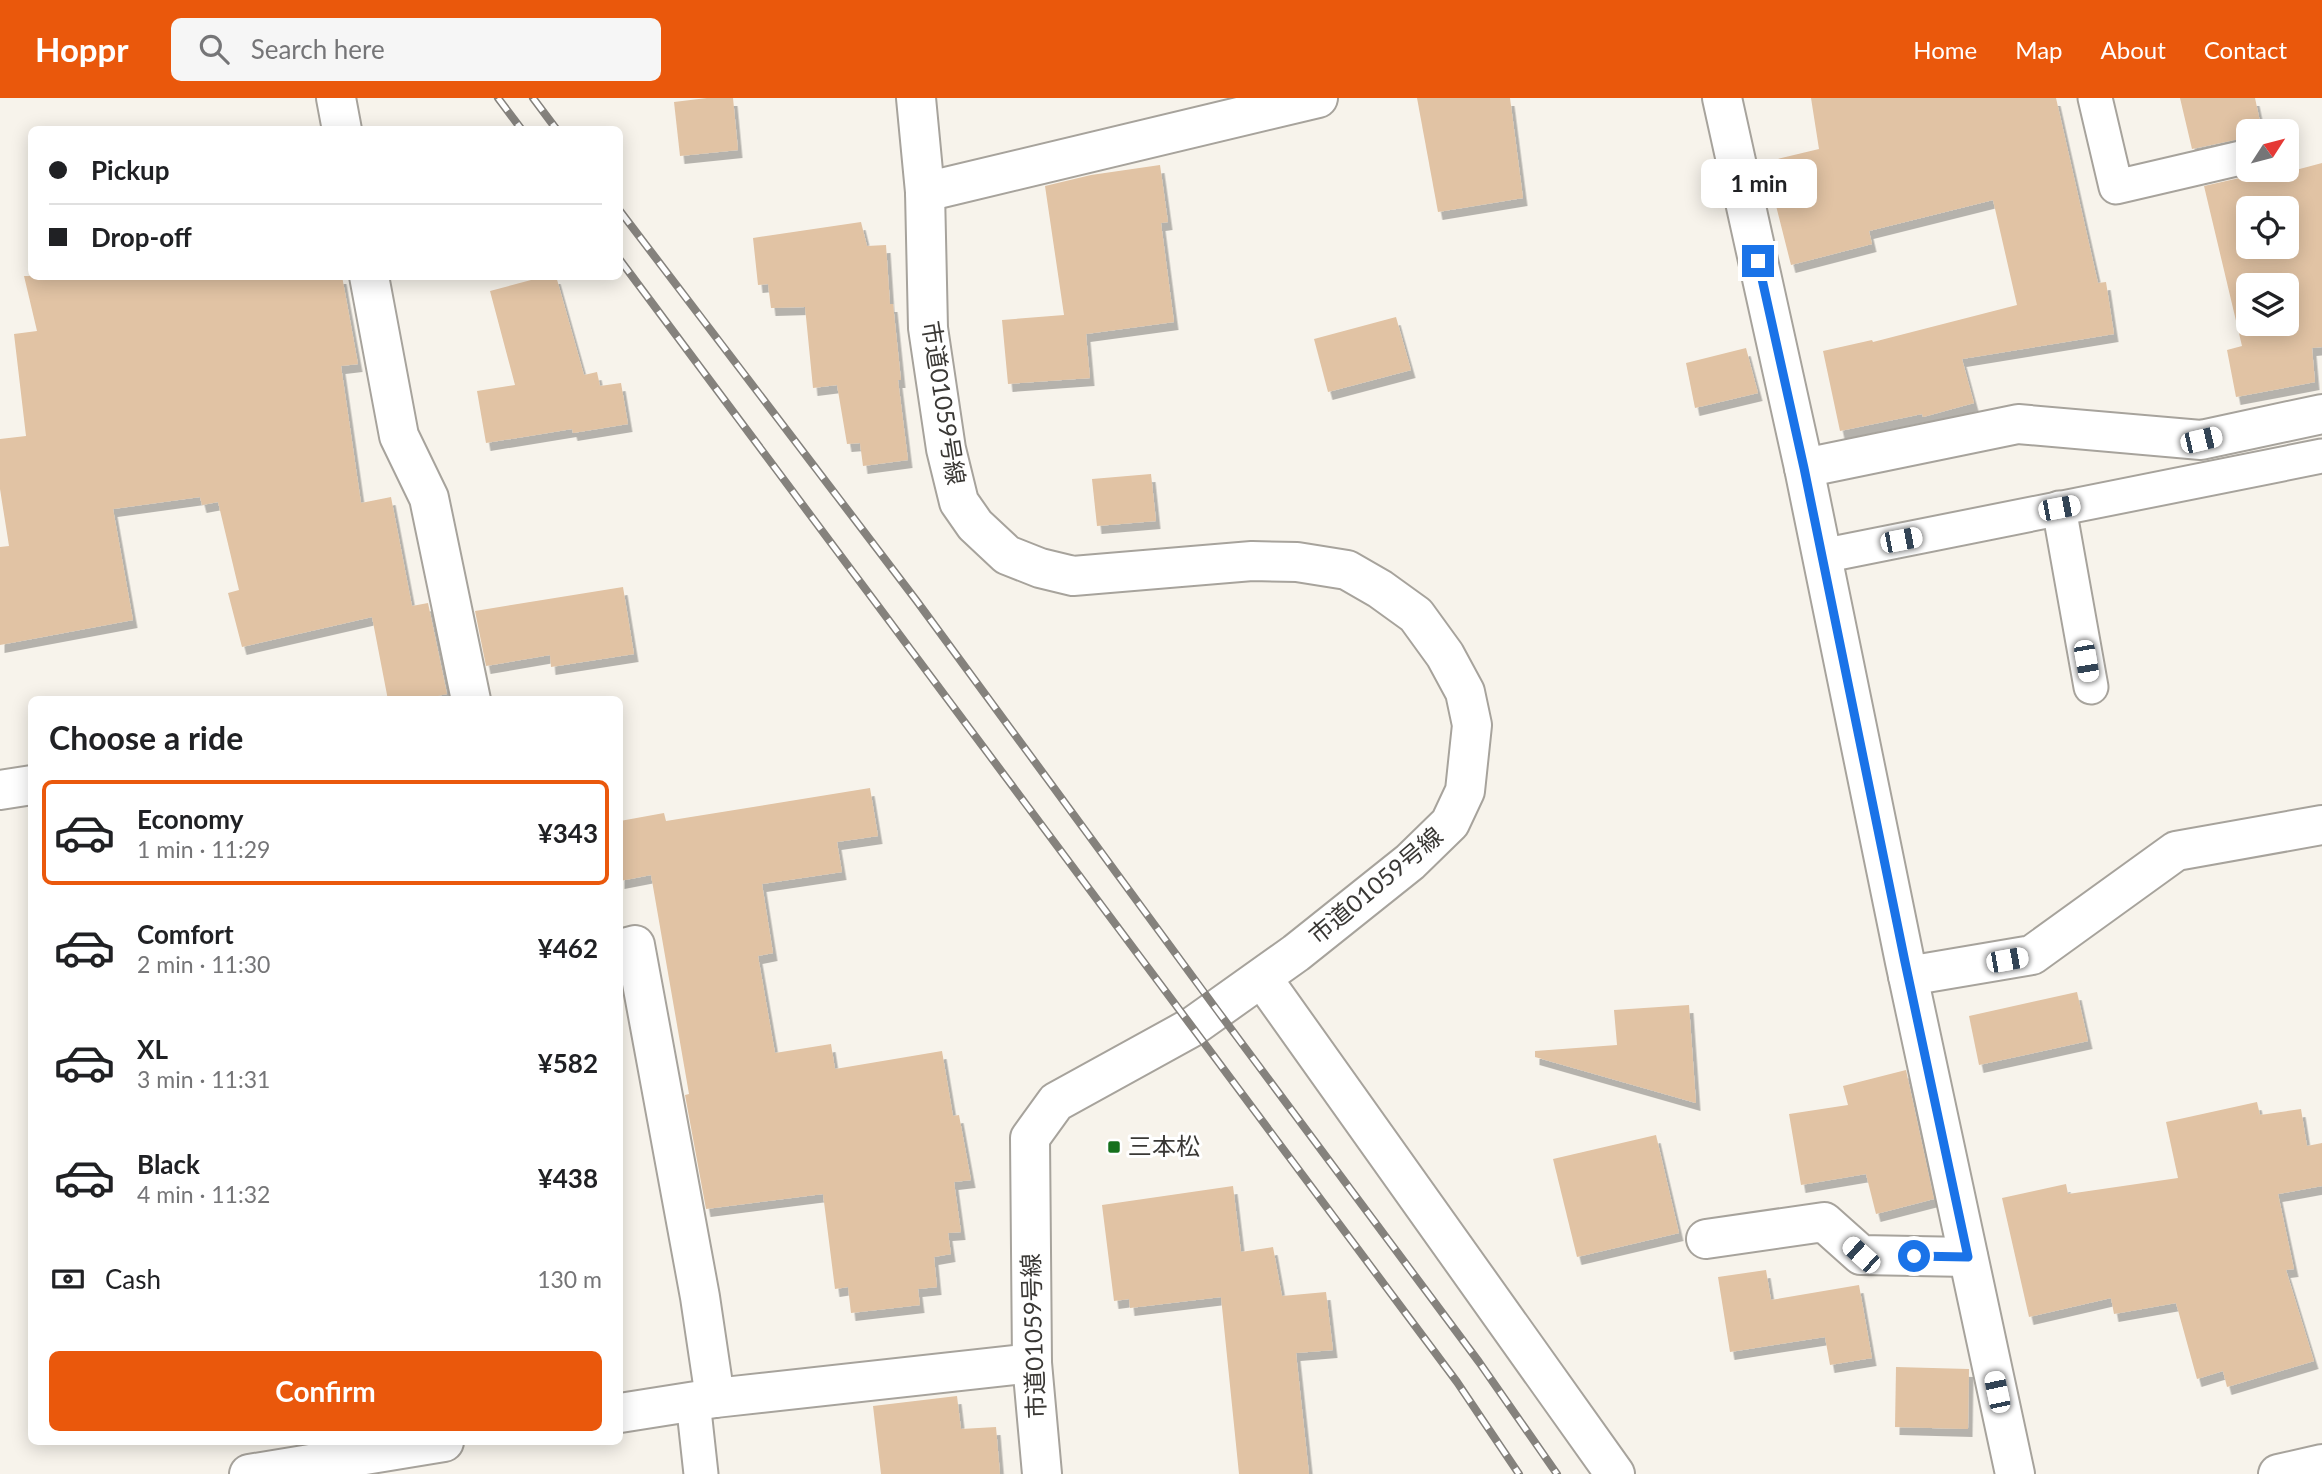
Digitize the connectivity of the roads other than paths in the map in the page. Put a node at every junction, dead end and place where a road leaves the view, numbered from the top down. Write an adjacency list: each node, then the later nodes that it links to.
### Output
1 (336, 98): 6 (street)
2 (916, 98): 8 (street, 市道01059号線)
3 (1318, 98): 8 (street)
4 (1722, 98): 12 (street)
5 (2095, 98): 7 (lane)
6 (341, 126)
7 (2236, 159)
8 (925, 192): 22 (street, 市道01059号線)
9 (370, 280): 16 (street)
10 (2322, 414): 12 (street)
11 (2322, 456): 13 (lane)
12 (1804, 468): 14 (street)
13 (2059, 508): 14 (lane); 15 (lane)
14 (1822, 555): 21 (street)
15 (2091, 687)
16 (470, 696)
17 (28, 786): 18 (street)
18 (0, 790)
19 (2322, 825): 21 (street)
20 (623, 947): 26 (street)
21 (1908, 976): 24 (street)
22 (1262, 978): 25 (street, 市道01059号線); 33 (street)
23 (1706, 1239): 24 (street)
24 (1968, 1257): 34 (street)
25 (1031, 1363): 26 (street); 32 (street, 市道01059号線)
26 (704, 1400): 27 (street); 31 (lane)
27 (623, 1413)
28 (426, 1445): 30 (street)
29 (2322, 1464): 35 (street)
30 (249, 1474)
31 (701, 1474)
32 (1042, 1474)
33 (1615, 1474)
34 (2015, 1474)
35 (2278, 1474)

